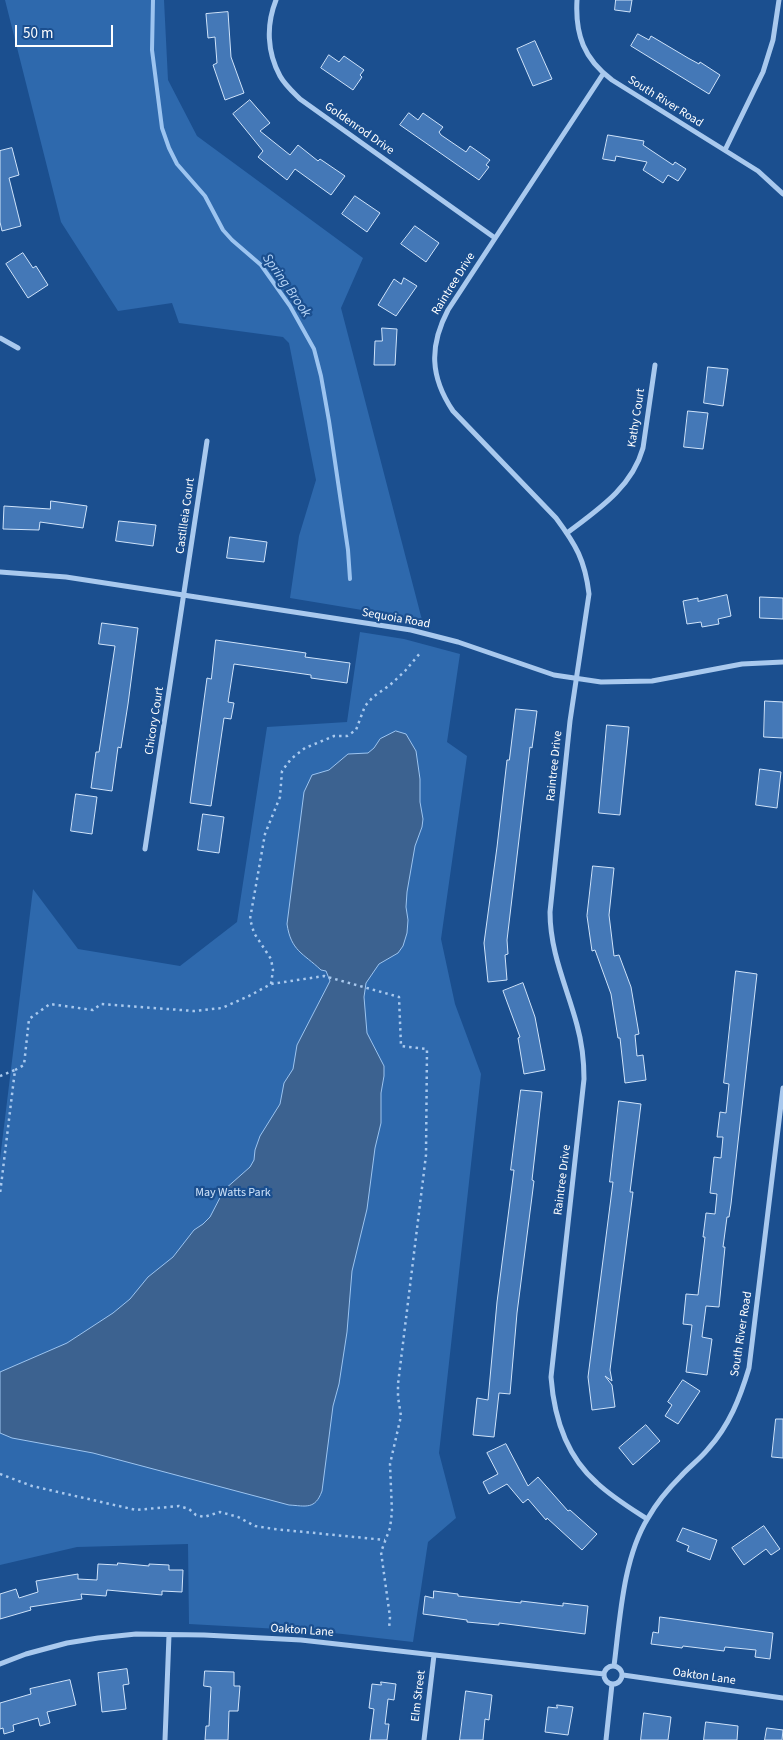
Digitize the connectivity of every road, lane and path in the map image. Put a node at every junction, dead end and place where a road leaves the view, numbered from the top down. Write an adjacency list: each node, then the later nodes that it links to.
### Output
1 (276, 0): 7 (street, Goldenrod Drive)
2 (578, 0): 4 (street, South River Road)
3 (779, 0): 5 (street)
4 (603, 74): 5 (street, South River Road); 7 (street, Raintree Drive)
5 (725, 150): 6 (street, South River Road)
6 (783, 194)
7 (495, 238): 12 (street, Raintree Drive)
8 (0, 338): 9 (street)
9 (18, 348)
10 (655, 365): 12 (street, Kathy Court)
11 (207, 441): 14 (street, Castilleia Court)
12 (567, 533): 17 (street, Raintree Drive)
13 (0, 572): 14 (street, Sequoia Road)
14 (184, 595): 17 (street, Sequoia Road); 18 (street, Chicory Court)
15 (421, 652): 19 (path)
16 (783, 662): 17 (street, Sequoia Road)
17 (576, 678): 25 (street, Raintree Drive)
18 (145, 849)
19 (271, 984): 20 (path); 26 (path)
20 (15, 1070): 21 (path); 23 (path)
21 (0, 1076)
22 (783, 1088): 25 (street, South River Road)
23 (0, 1194)
24 (0, 1474): 26 (path)
25 (647, 1519): 31 (street, South River Road)
26 (385, 1540): 27 (path)
27 (389, 1629)
28 (169, 1635): 29 (street, Oakton Lane); 30 (street, Oakton Lane); 36 (street)
29 (434, 1654): 32 (street, Oakton Lane); 37 (street, Elm Street)
30 (0, 1664)
31 (614, 1666): 32 (street); 33 (street)
32 (604, 1674): 34 (street)
33 (622, 1675): 34 (street); 35 (street, Oakton Lane)
34 (612, 1684): 38 (street)
35 (783, 1698)
36 (165, 1740)
37 (424, 1740)
38 (606, 1740)

